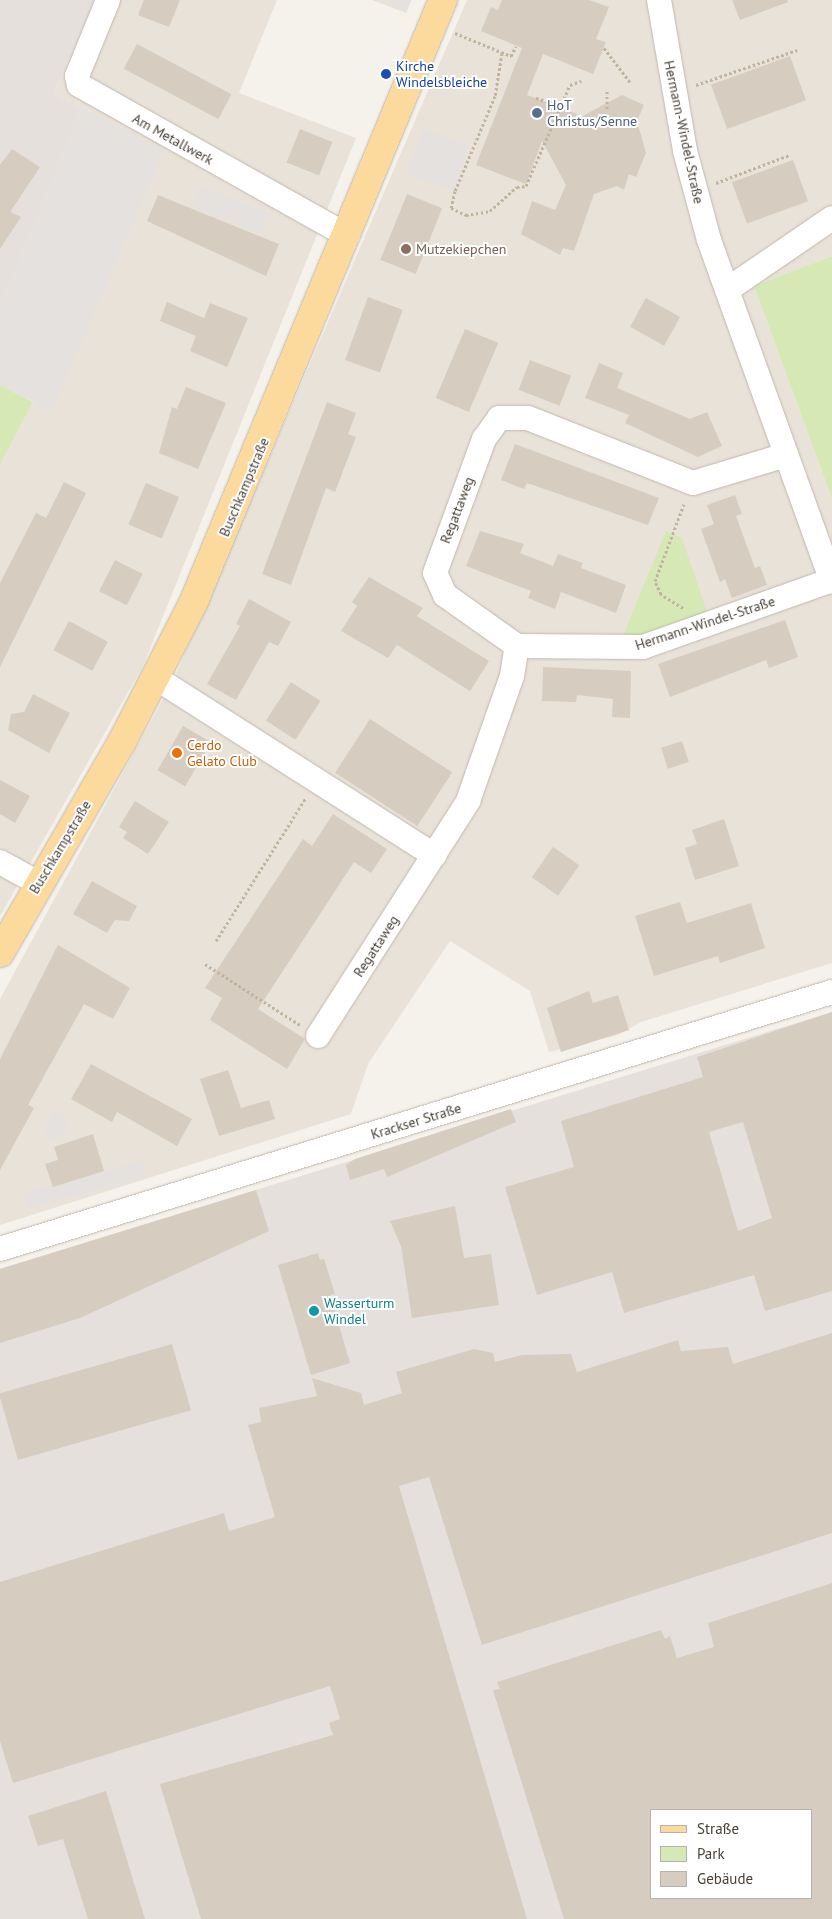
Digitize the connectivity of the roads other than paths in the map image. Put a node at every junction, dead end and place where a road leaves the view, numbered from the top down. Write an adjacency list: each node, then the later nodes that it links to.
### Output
1 (108, 0): 5 (street, Am Metallwerk)
2 (659, 0): 6 (street, Hermann-Windel-Straße)
3 (438, 12): 5 (main road, Buschkampstraße)
4 (832, 218): 6 (street)
5 (348, 236): 10 (main road, Buschkampstraße)
6 (727, 290): 7 (street, Hermann-Windel-Straße)
7 (786, 455): 8 (street, Hermann-Windel-Straße); 9 (street, Regattaweg)
8 (832, 581): 9 (street, Hermann-Windel-Straße)
9 (516, 646): 11 (street, Regattaweg)
10 (156, 678): 11 (street); 13 (main road, Buschkampstraße)
11 (434, 856): 16 (street, Regattaweg)
12 (0, 862): 13 (street)
13 (38, 883): 14 (main road, Buschkampstraße)
14 (0, 953)
15 (832, 992): 17 (street, Krackser Straße)
16 (318, 1036)
17 (0, 1248)

